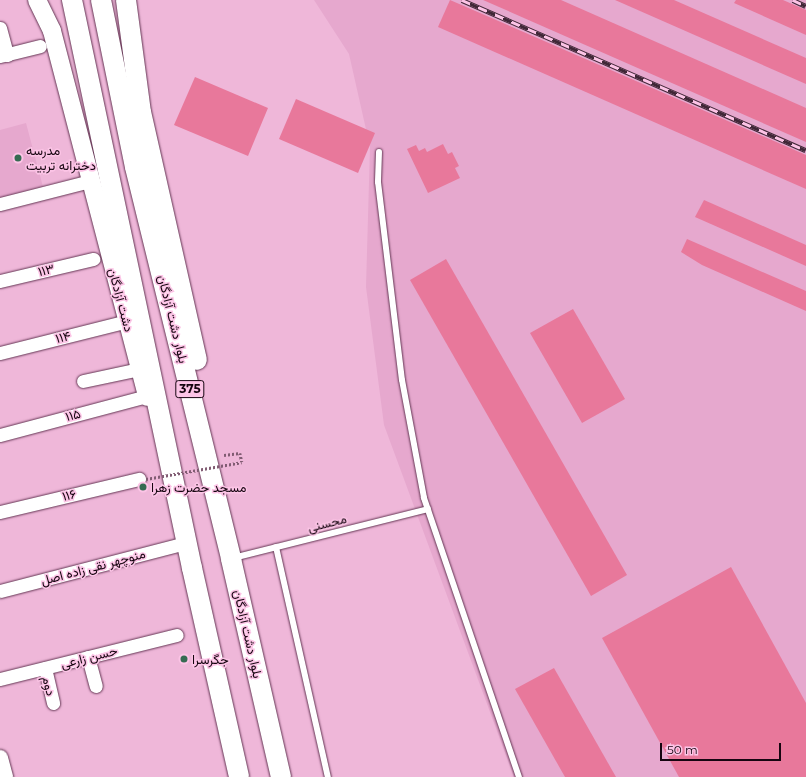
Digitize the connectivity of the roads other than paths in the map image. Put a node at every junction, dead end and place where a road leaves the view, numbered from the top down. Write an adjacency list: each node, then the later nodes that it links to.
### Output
1 (37, 0): 9 (main road, دشت آزادگان)
2 (72, 0): 25 (main road, 375)
3 (101, 0): 24 (main road, بلوار دشت آزادگان / 375)
4 (126, 0): 24 (main road)
5 (0, 28): 7 (street)
6 (40, 46): 7 (street)
7 (3, 55)
8 (379, 152): 20 (lane)
9 (90, 181): 10 (street); 13 (main road, دشت آزادگان)
10 (0, 204)
11 (92, 259): 12 (street, ۱۱۳)
12 (0, 281)
13 (127, 321): 14 (street, ۱۱۴); 15 (main road, دشت آزادگان)
14 (0, 352)
15 (139, 369): 16 (street); 17 (main road, دشت آزادگان)
16 (83, 380)
17 (146, 396): 18 (street, ۱۱۵); 22 (main road, دشت آزادگان)
18 (0, 435)
19 (142, 479): 21 (street, ۱۱۶)
20 (428, 509): 23 (lane, محسنی); 38 (lane)
21 (0, 512)
22 (185, 543): 25 (main road, دشت آزادگان); 26 (street, منوچهر نقی‌ زاده اصل)
23 (276, 548): 24 (lane, محسنی); 37 (lane)
24 (232, 559): 36 (main road, بلوار دشت آزادگان / 375)
25 (192, 568): 35 (main road, 375)
26 (0, 591)
27 (177, 635): 28 (street, حسن زارعی)
28 (88, 657): 29 (street, حسن زارعی); 31 (street)
29 (45, 668): 30 (street, حسن زارعی); 32 (street, دوم)
30 (0, 679)
31 (96, 686)
32 (53, 703)
33 (0, 758): 34 (street)
34 (5, 777)
35 (239, 777)
36 (281, 777)
37 (328, 777)
38 (519, 777)

